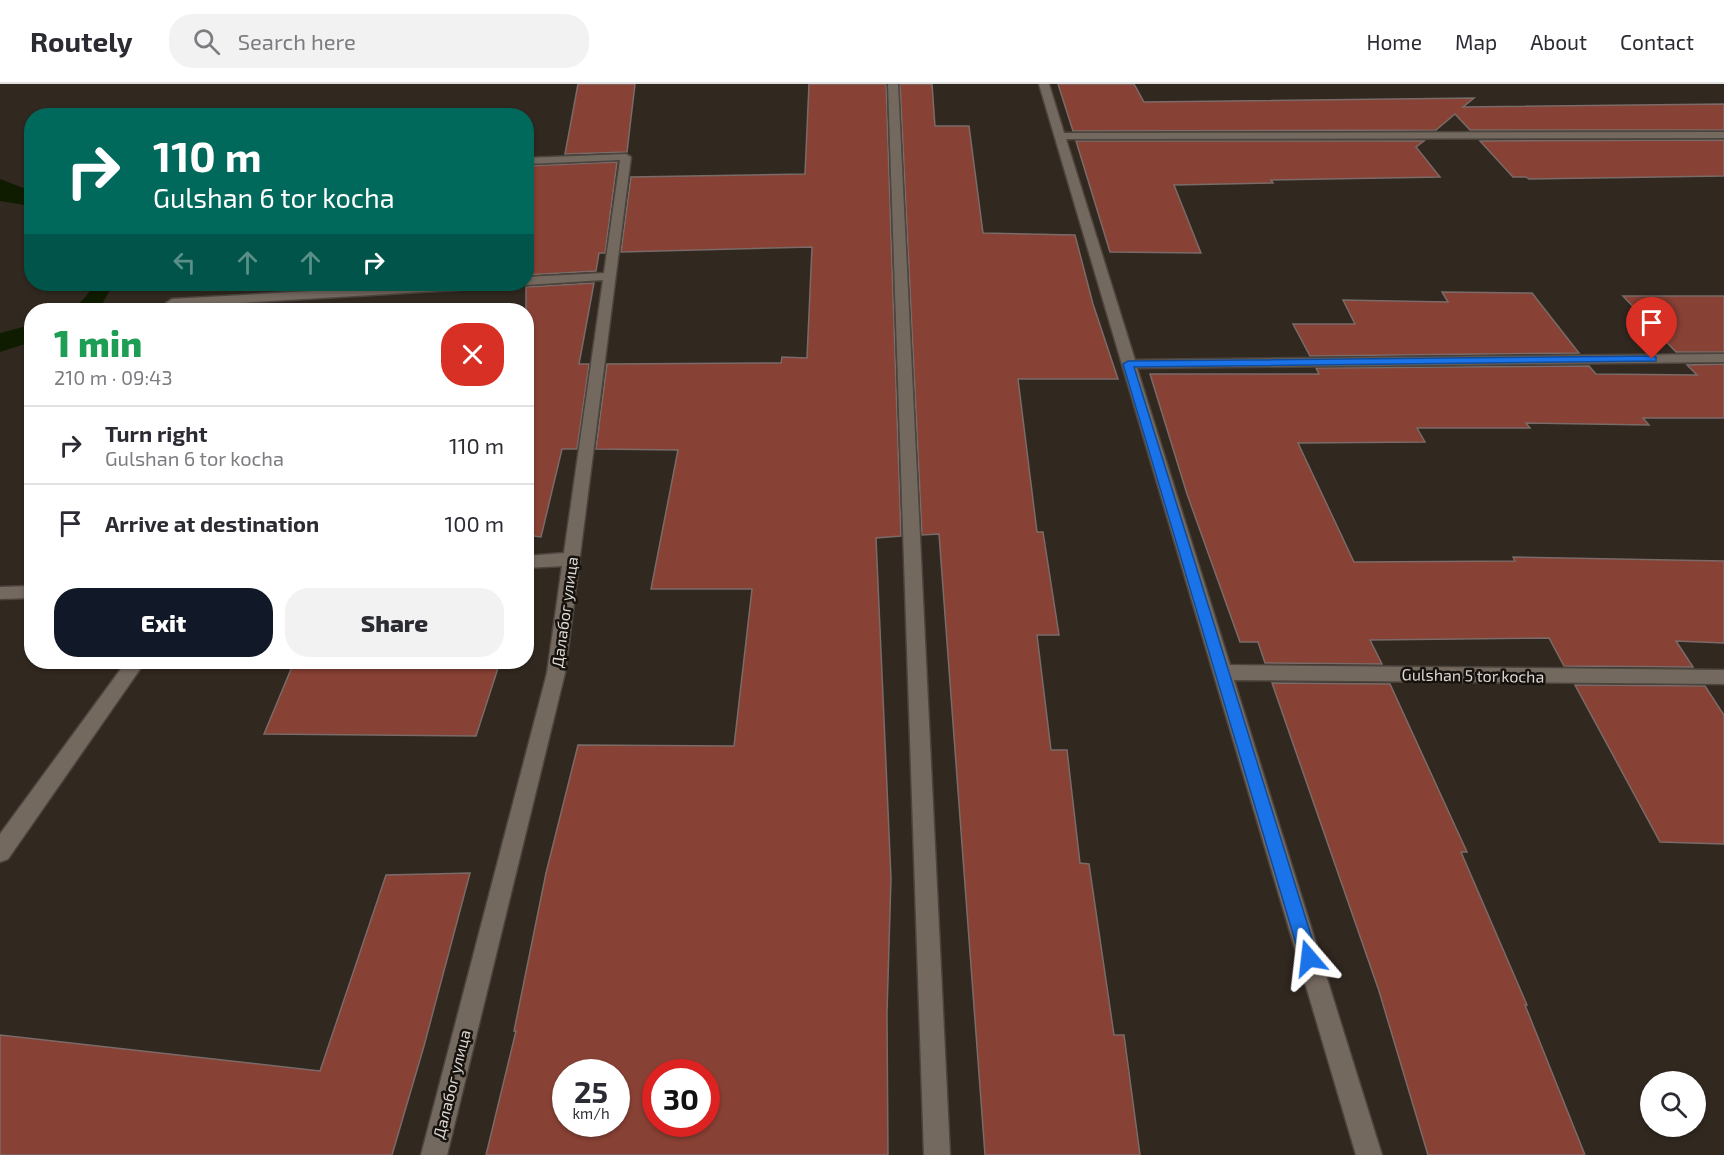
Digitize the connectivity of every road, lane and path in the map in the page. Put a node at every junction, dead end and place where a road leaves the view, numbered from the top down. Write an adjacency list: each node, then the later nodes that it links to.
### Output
1 (893, 84): 21 (street)
2 (1044, 84): 4 (street)
3 (1724, 135): 4 (street)
4 (1061, 136): 11 (street)
5 (534, 161): 6 (street, Далабог улица)
6 (610, 276): 7 (street); 12 (street, Далабог улица)
7 (534, 281)
8 (372, 291): 9 (street)
9 (172, 303)
10 (1724, 358): 11 (street)
11 (1128, 364): 17 (street)
12 (572, 559): 13 (street); 20 (street, Далабог улица)
13 (534, 561)
14 (24, 592): 15 (street)
15 (0, 593)
16 (131, 669): 19 (street)
17 (1222, 672): 18 (street, Gulshan 5 tor kocha); 22 (street)
18 (1724, 677)
19 (0, 852)
20 (434, 1155)
21 (937, 1155)
22 (1369, 1155)

